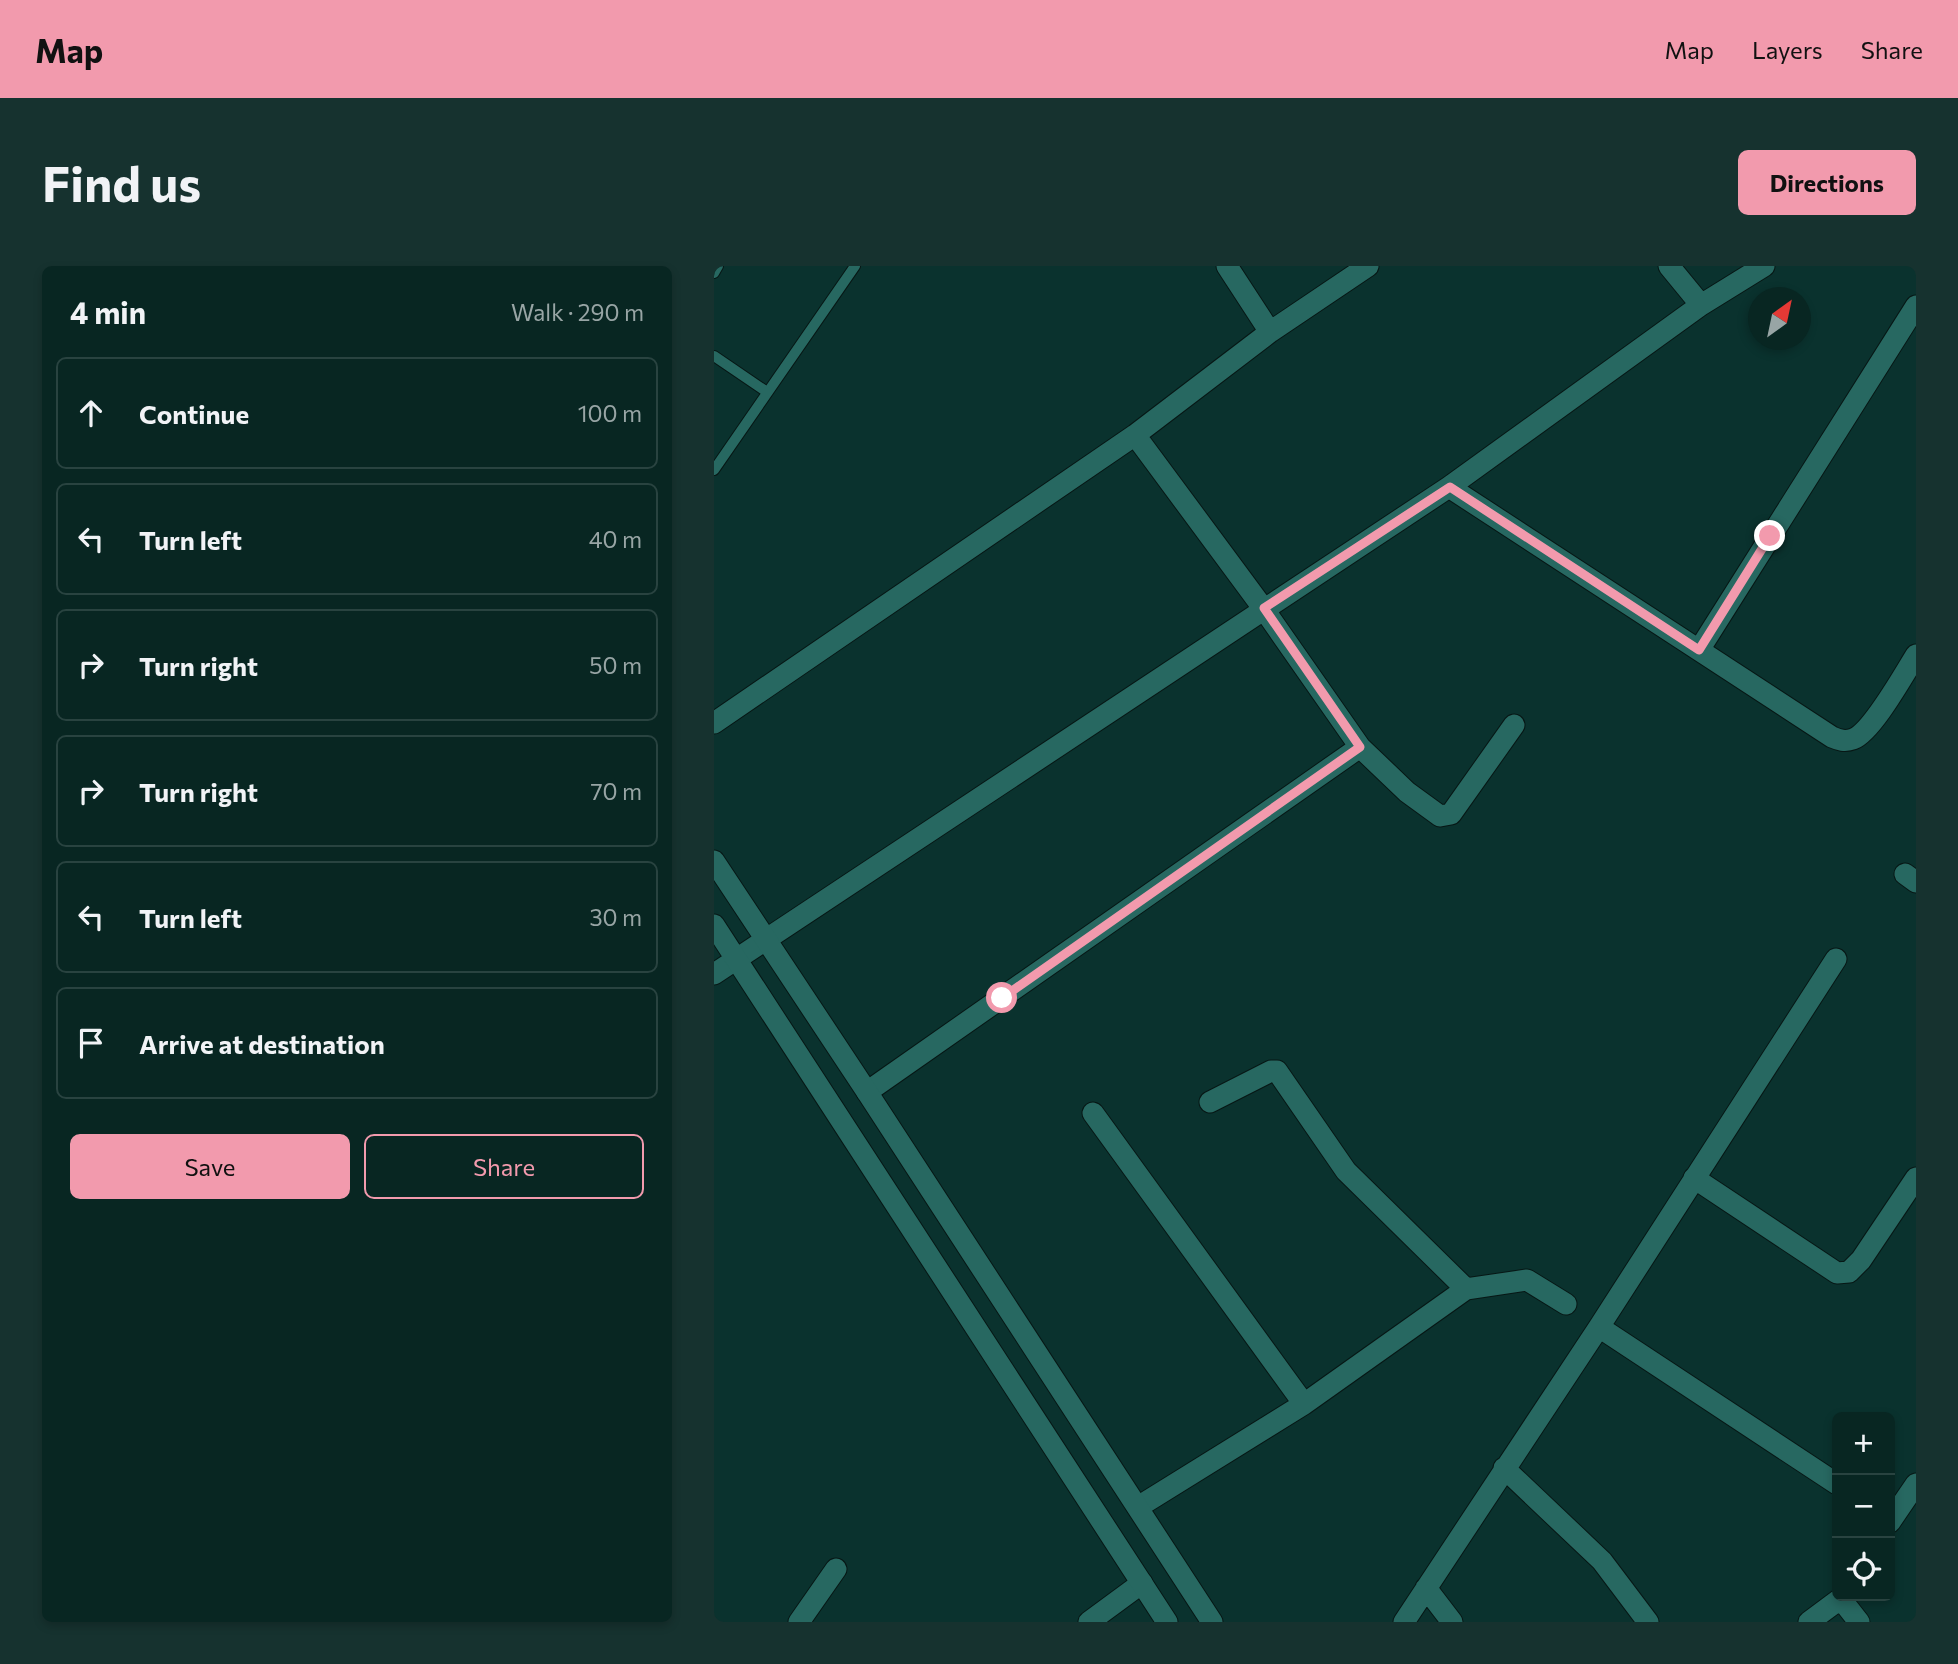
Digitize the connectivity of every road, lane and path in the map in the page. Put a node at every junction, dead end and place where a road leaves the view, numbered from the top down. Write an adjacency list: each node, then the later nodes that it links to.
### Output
1 (718, 266): 7 (lane)
2 (855, 266): 12 (lane)
3 (1227, 266): 10 (street)
4 (1368, 266): 10 (street)
5 (1669, 266): 8 (street)
6 (1764, 266): 8 (street)
7 (714, 272)
8 (1701, 305): 15 (street)
9 (1916, 306): 17 (street)
10 (1270, 332): 13 (street)
11 (714, 356): 12 (lane)
12 (767, 393): 14 (lane)
13 (1135, 435): 16 (street); 19 (street)
14 (714, 470)
15 (1450, 487): 16 (street); 17 (street)
16 (1264, 608): 21 (street); 24 (street)
17 (1699, 650): 18 (street)
18 (1916, 655)
19 (714, 723)
20 (1514, 725): 21 (street)
21 (1360, 747): 28 (street)
22 (714, 861): 24 (street)
23 (714, 925): 25 (street)
24 (765, 940): 25 (street); 28 (street)
25 (737, 959): 27 (street); 43 (street)
26 (1836, 959): 31 (street)
27 (714, 974)
28 (867, 1092): 40 (street)
29 (1210, 1102): 33 (street)
30 (1093, 1113): 36 (street)
31 (1694, 1178): 32 (street); 35 (street)
32 (1916, 1178)
33 (1466, 1289): 34 (street); 36 (street)
34 (1566, 1304)
35 (1599, 1326): 37 (street); 38 (street)
36 (1304, 1404): 40 (street)
37 (1504, 1468): 44 (street); 53 (street)
38 (1832, 1481)
39 (1916, 1485): 41 (street)
40 (1138, 1507): 50 (street)
41 (1895, 1513)
42 (836, 1569): 47 (street)
43 (1142, 1583): 48 (street); 49 (street)
44 (1426, 1588): 51 (street); 52 (street)
45 (1838, 1601): 54 (street)
46 (1844, 1601): 55 (street)
47 (799, 1622)
48 (1089, 1622)
49 (1167, 1622)
50 (1212, 1622)
51 (1404, 1622)
52 (1452, 1622)
53 (1648, 1622)
54 (1809, 1622)
55 (1860, 1622)

